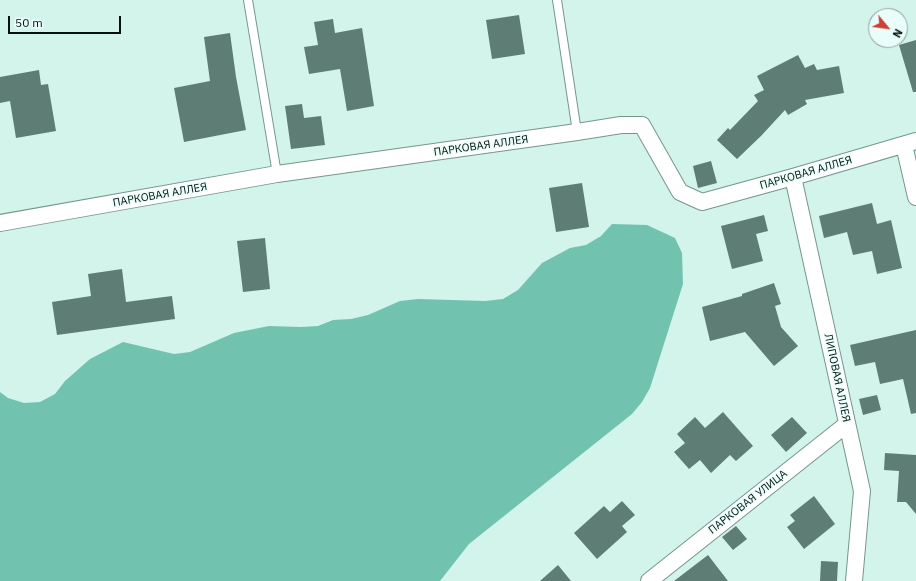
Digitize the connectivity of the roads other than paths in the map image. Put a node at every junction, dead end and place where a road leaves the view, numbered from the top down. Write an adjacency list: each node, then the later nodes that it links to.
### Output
1 (248, 0): 5 (lane)
2 (557, 0): 3 (lane)
3 (577, 132): 5 (street, ПАРКОВАЯ АЛЛЕЯ); 6 (street, ПАРКОВАЯ АЛЛЕЯ)
4 (910, 143): 6 (street, ПАРКОВАЯ АЛЛЕЯ); 7 (street)
5 (277, 174): 8 (street, ПАРКОВАЯ АЛЛЕЯ)
6 (793, 178): 9 (street, ЛИПОВАЯ АЛЛЕЯ)
7 (916, 197)
8 (0, 223)
9 (847, 424): 10 (street, ПАРКОВАЯ УЛИЦА); 11 (street, ЛИПОВАЯ АЛЛЕЯ)
10 (649, 581)
11 (854, 581)

